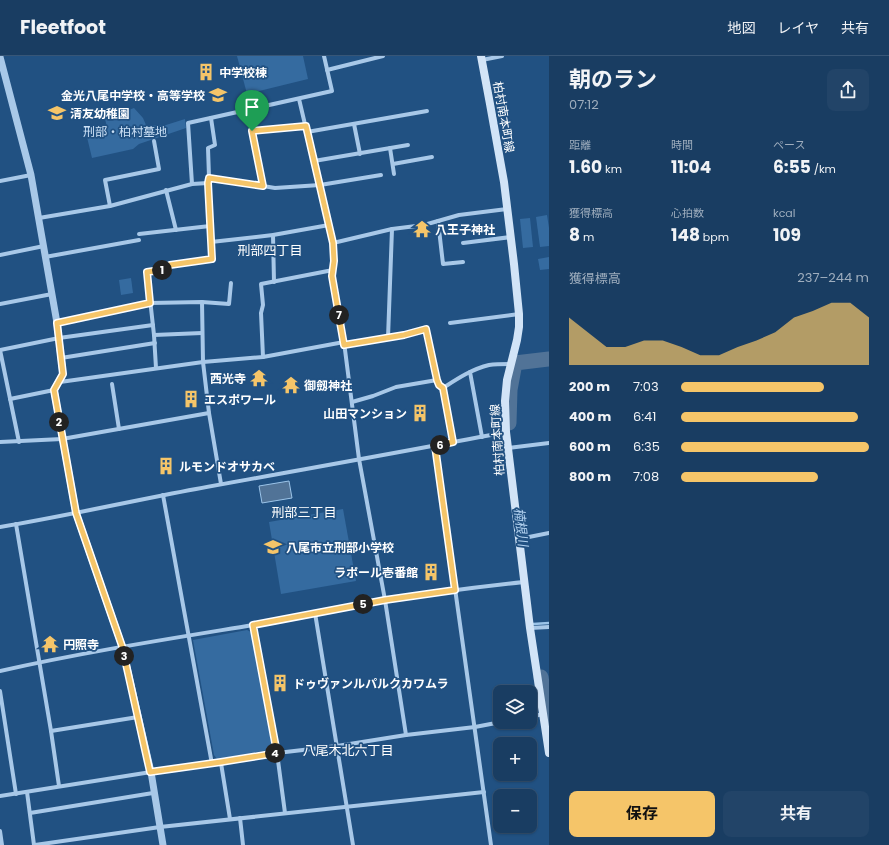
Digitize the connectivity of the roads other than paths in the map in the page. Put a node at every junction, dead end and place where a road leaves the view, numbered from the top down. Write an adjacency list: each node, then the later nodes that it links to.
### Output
1 (324, 56): 7 (street)
2 (383, 56): 5 (street)
3 (502, 56): 6 (street)
4 (0, 57): 24 (street)
5 (364, 58): 7 (street)
6 (481, 58): 34 (main road, 柏村南本町線)
7 (327, 70): 8 (street)
8 (299, 99): 10 (street); 13 (street)
9 (427, 111): 11 (street)
10 (211, 118): 26 (street); 29 (street)
11 (354, 124): 15 (street); 19 (street)
12 (251, 125): 14 (street)
13 (306, 126): 14 (street); 15 (street)
14 (252, 131): 31 (street)
15 (307, 132): 21 (street)
16 (154, 141): 33 (street)
17 (408, 145): 18 (street)
18 (390, 148): 19 (street); 22 (street)
19 (360, 154): 21 (street)
20 (432, 157): 22 (street)
21 (314, 161): 30 (street)
22 (393, 164): 23 (street)
23 (394, 174)
24 (31, 175): 27 (street); 35 (street)
25 (380, 175): 30 (street)
26 (209, 178): 28 (street); 31 (street)
27 (0, 181)
28 (208, 183): 29 (street); 38 (street)
29 (192, 184): 32 (street)
30 (320, 185): 31 (street); 37 (street)
31 (263, 186)
32 (166, 190): 33 (street); 40 (street)
33 (110, 206): 35 (street)
34 (507, 209): 36 (street); 43 (main road, 柏村南本町線)
35 (39, 218): 48 (street)
36 (438, 221): 39 (street); 51 (street)
37 (329, 225): 42 (street); 46 (street)
38 (210, 226): 40 (street); 45 (street)
39 (392, 229): 46 (street); 66 (street)
40 (176, 230): 41 (street)
41 (139, 234)
42 (273, 235): 45 (street); 53 (street)
43 (511, 237): 47 (street); 59 (main road, 柏村南本町線)
44 (139, 240): 50 (street)
45 (211, 242): 57 (street)
46 (333, 243): 52 (street)
47 (463, 243)
48 (44, 246): 49 (street); 50 (street)
49 (0, 255)
50 (45, 257): 55 (street)
51 (463, 262)
52 (333, 270): 53 (street); 68 (street)
53 (274, 282): 70 (street)
54 (231, 283): 56 (street)
55 (52, 294): 58 (street); 60 (street)
56 (202, 302): 57 (street); 63 (street)
57 (150, 303): 60 (street); 62 (street)
58 (0, 304)
59 (519, 314): 61 (street); 73 (main road, 柏村南本町線)
60 (57, 323): 65 (street)
61 (450, 323)
62 (153, 325): 64 (street); 65 (street)
63 (202, 333): 64 (street); 72 (street)
64 (154, 334): 67 (street)
65 (59, 338): 69 (street); 71 (street)
66 (388, 338): 68 (street); 76 (street)
67 (155, 343): 71 (street); 74 (street)
68 (344, 343): 70 (street); 82 (street)
69 (0, 350): 81 (street)
70 (263, 356): 72 (street)
71 (61, 358): 77 (street)
72 (203, 362): 74 (street); 83 (street)
73 (511, 364): 75 (street); 85 (main road, 柏村南本町線)
74 (156, 368): 77 (street)
75 (470, 372): 79 (street); 86 (street)
76 (437, 380): 79 (street); 82 (street)
77 (60, 382): 80 (street)
78 (112, 384): 84 (street)
79 (443, 388): 90 (street)
80 (54, 390): 81 (street); 87 (street)
81 (10, 399): 89 (street)
82 (352, 402): 94 (street)
83 (209, 413): 84 (street); 95 (street)
84 (119, 429): 87 (street)
85 (506, 432): 86 (street); 93 (main road, 柏村南本町線)
86 (482, 437): 90 (street)
87 (62, 439): 89 (street); 97 (street)
88 (0, 442): 89 (street)
89 (19, 442)
90 (453, 442): 92 (street)
91 (549, 443): 93 (street)
92 (435, 446): 94 (street); 103 (street)
93 (507, 448): 101 (main road, 柏村南本町線)
94 (359, 459): 95 (street); 104 (street)
95 (221, 484): 96 (street)
96 (163, 495): 97 (street); 109 (street)
97 (76, 513): 98 (street); 110 (street)
98 (16, 524): 99 (street); 111 (street)
99 (0, 527)
100 (549, 533): 101 (street)
101 (518, 539): 102 (main road, 柏村南本町線)
102 (524, 582): 103 (street); 108 (main road, 柏村南本町線)
103 (455, 590): 104 (street); 117 (street)
104 (385, 600): 105 (street); 119 (street)
105 (316, 613): 106 (street); 120 (street)
106 (253, 625): 109 (street); 121 (street)
107 (549, 627): 108 (street)
108 (530, 628): 114 (main road, 柏村南本町線)
109 (188, 635): 110 (street); 124 (street)
110 (122, 646): 111 (street); 115 (street)
111 (39, 662): 112 (street); 118 (street)
112 (0, 670)
113 (0, 691): 130 (street)
114 (546, 714): 122 (main road, 柏村南本町線)
115 (138, 717): 118 (street); 125 (street)
116 (493, 724): 117 (street)
117 (475, 727): 119 (street); 128 (street)
118 (51, 731): 126 (street)
119 (406, 735): 120 (street)
120 (337, 746): 121 (street); 132 (street)
121 (277, 753): 123 (street); 133 (street)
122 (549, 753)
123 (221, 762): 124 (street); 136 (street)
124 (212, 764): 125 (street)
125 (150, 772): 126 (street); 129 (street)
126 (59, 786): 127 (street)
127 (27, 792): 130 (street); 134 (street)
128 (484, 792): 132 (street); 144 (street)
129 (153, 793): 134 (street); 137 (street)
130 (16, 794): 131 (street)
131 (0, 796)
132 (346, 806): 133 (street); 143 (street)
133 (285, 813): 135 (street)
134 (30, 814): 140 (street)
135 (240, 818): 136 (street); 142 (street)
136 (230, 819): 137 (street)
137 (160, 827): 140 (street); 141 (street)
138 (0, 831): 139 (street)
139 (2, 845)
140 (34, 845)
141 (163, 845)
142 (243, 845)
143 (353, 845)
144 (491, 845)

